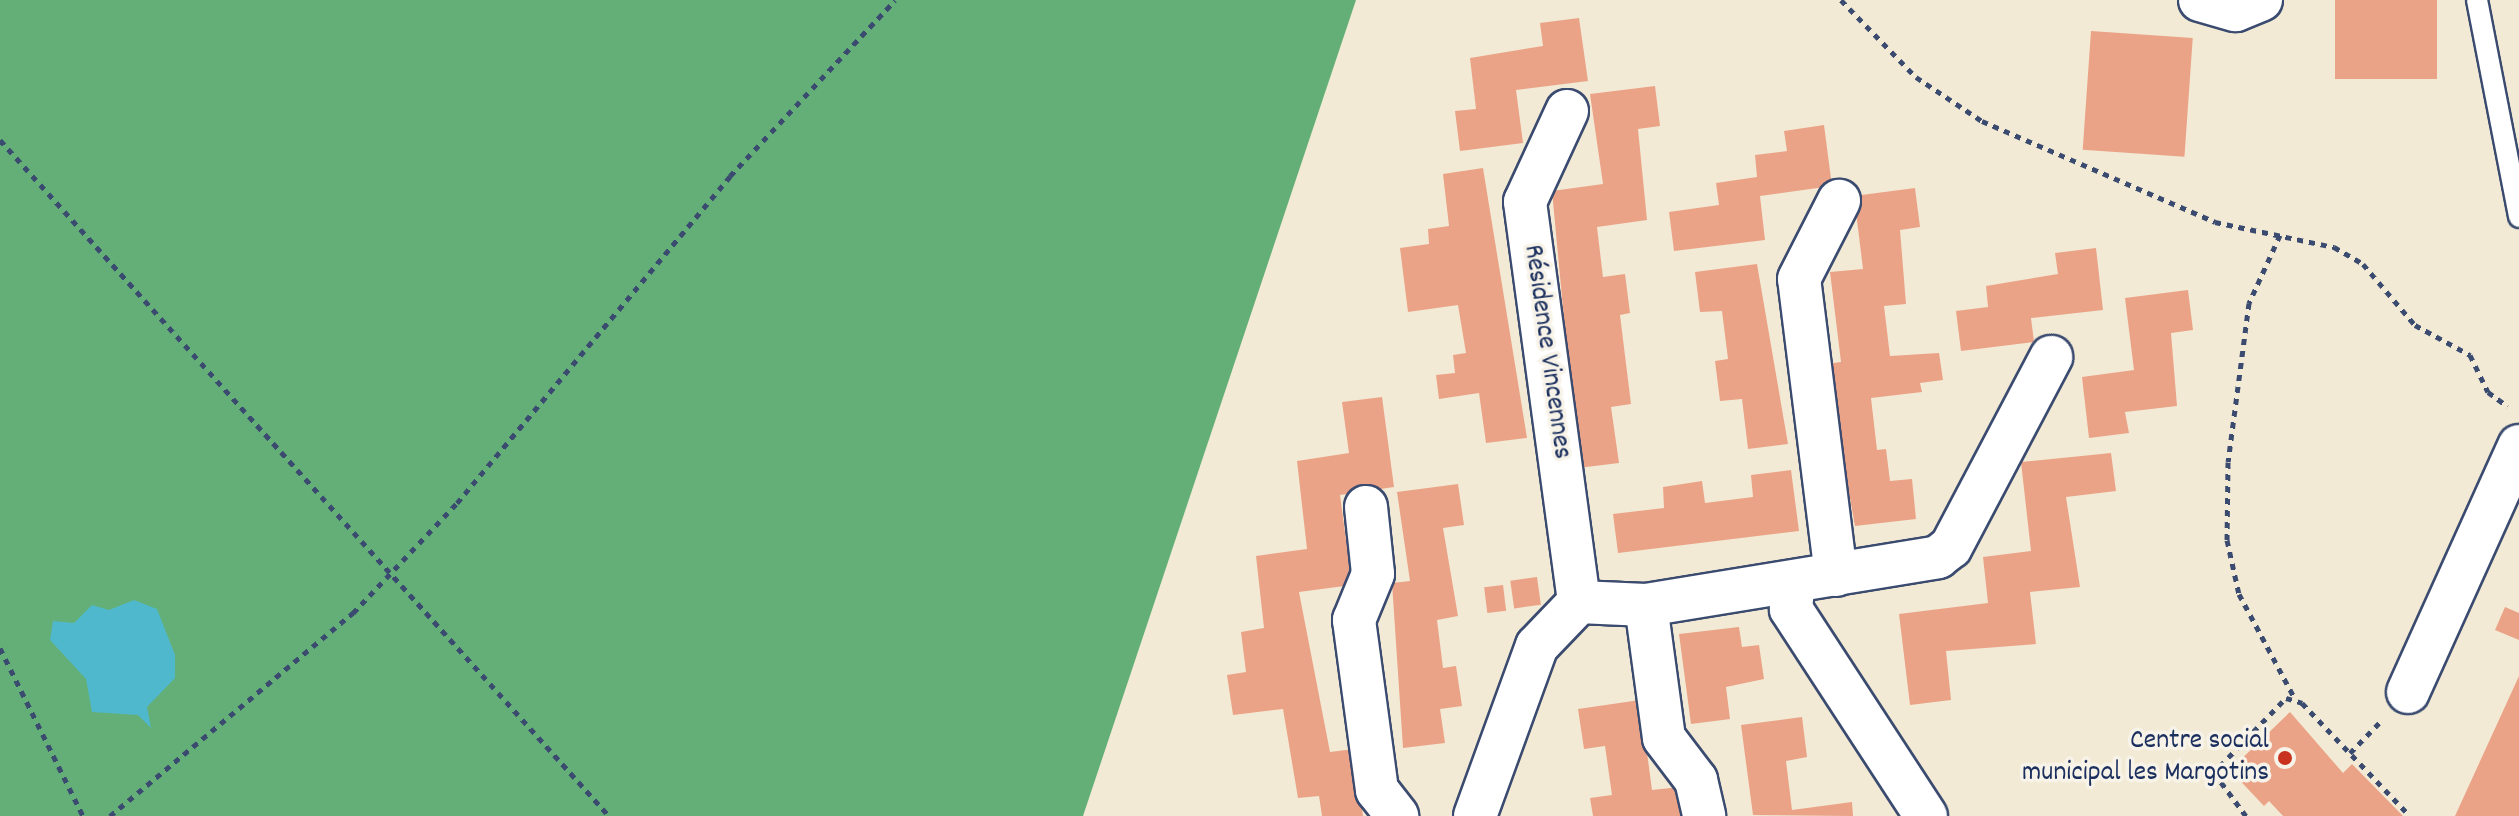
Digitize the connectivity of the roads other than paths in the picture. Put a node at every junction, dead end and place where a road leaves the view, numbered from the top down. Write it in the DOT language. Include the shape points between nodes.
graph roads {
  1 [pos="2200,0"];
  2 [pos="2261,0"];
  3 [pos="2477,0"];
  4 [pos="1567,111"];
  5 [pos="1839,201"];
  6 [pos="2519,217"];
  7 [pos="2051,357"];
  8 [pos="2518,427"];
  9 [pos="1366,507"];
  10 [pos="1836,575"];
  11 [pos="1794,583"];
  12 [pos="1579,602"];
  13 [pos="1646,605"];
  14 [pos="2408,692"];
  15 [pos="1397,816"];
  16 [pos="1475,816"];
  17 [pos="1704,816"];
  18 [pos="1926,816"];
  1 -- 2 [label="street" via="2236,10"];
  3 -- 6 [label="lane"];
  4 -- 12 [label="street, Résidence Vincennes" via="1525,202"];
  5 -- 10 [label="street" via="1799,279"];
  7 -- 10 [label="street" via="1951,547 1916,565"];
  8 -- 14 [label="street"];
  9 -- 15 [label="street" via="1373,574 1354,620 1377,790"];
  10 -- 11 [label="street"];
  11 -- 13 [label="street"];
  11 -- 18 [label="street" via="1791,609"];
  12 -- 13 [label="street"];
  12 -- 16 [label="street" via="1537,646"];
  13 -- 17 [label="street" via="1664,738 1696,780"];
}
